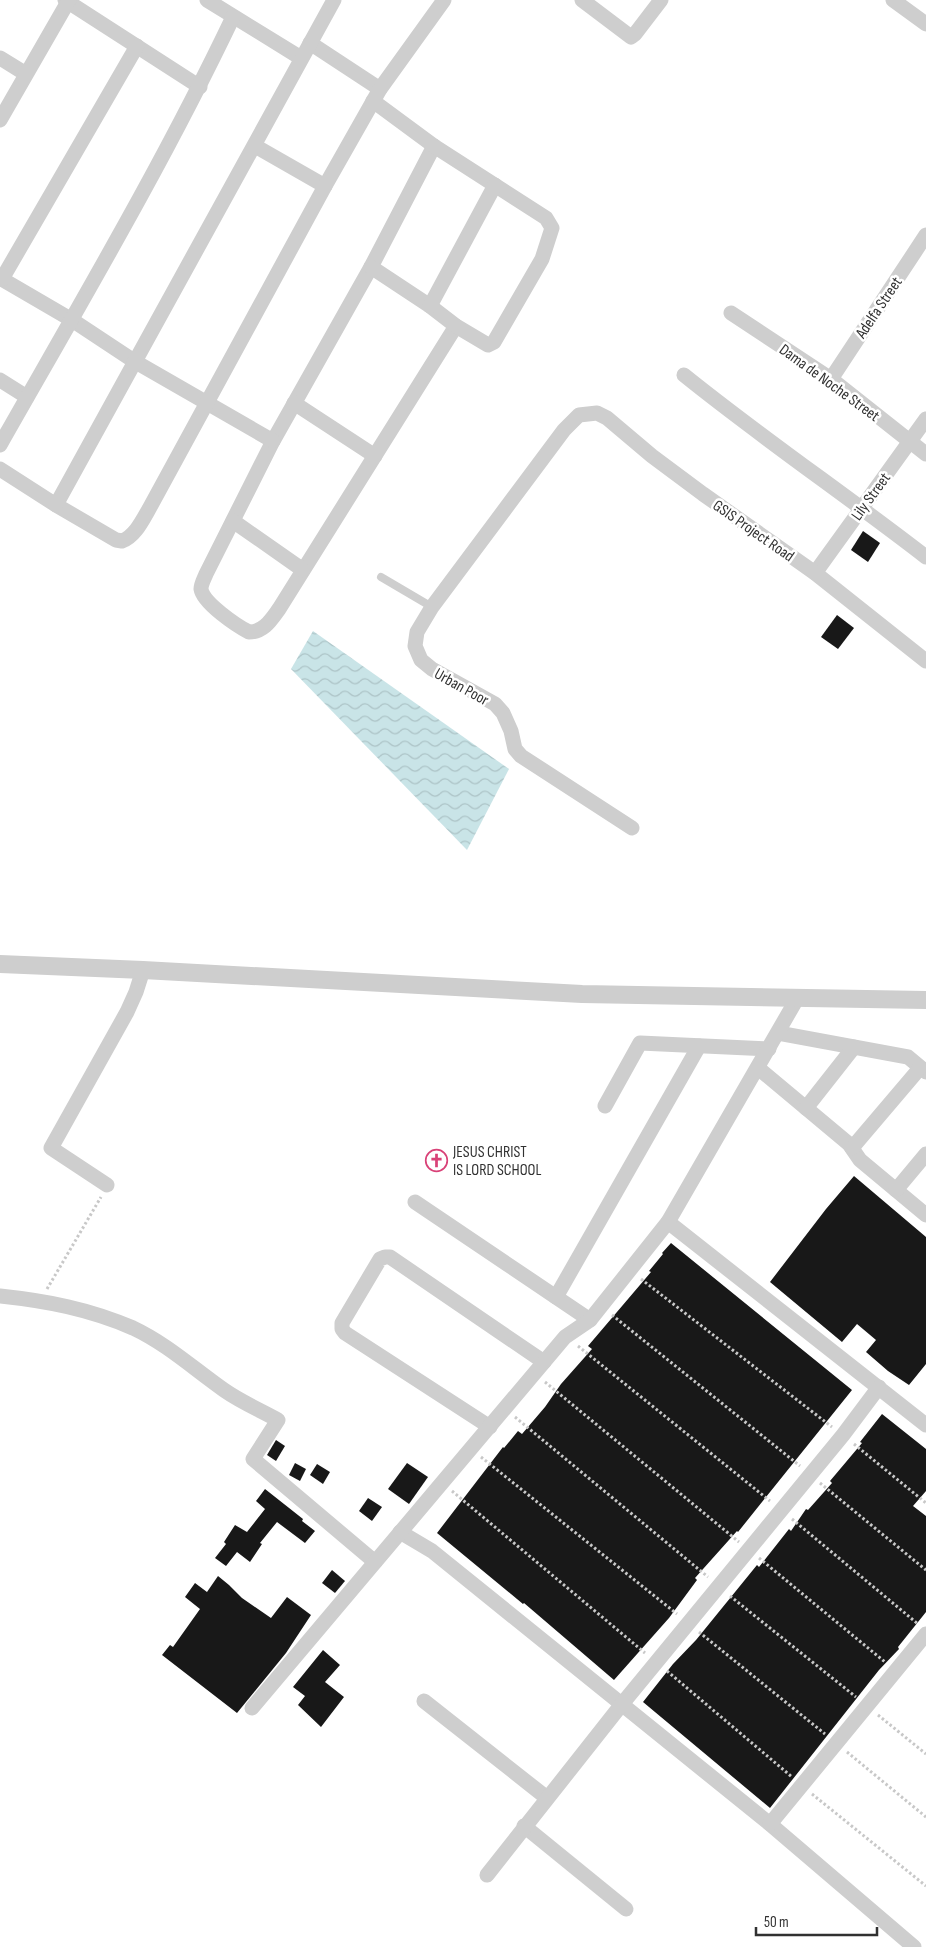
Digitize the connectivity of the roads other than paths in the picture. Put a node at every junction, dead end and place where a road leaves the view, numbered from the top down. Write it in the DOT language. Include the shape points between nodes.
graph roads {
  1 [pos="207,0"];
  2 [pos="334,0"];
  3 [pos="444,0"];
  4 [pos="582,0"];
  5 [pos="661,0"];
  6 [pos="894,0"];
  7 [pos="67,1"];
  8 [pos="233,17"];
  9 [pos="926,24"];
  10 [pos="310,43"];
  11 [pos="137,46"];
  12 [pos="0,58"];
  13 [pos="301,58"];
  14 [pos="26,74"];
  15 [pos="200,87"];
  16 [pos="377,95"];
  17 [pos="0,120"];
  18 [pos="255,146"];
  19 [pos="434,146"];
  20 [pos="494,185"];
  21 [pos="325,186"];
  22 [pos="926,235"];
  23 [pos="371,267"];
  24 [pos="1,279"];
  25 [pos="430,306"];
  26 [pos="731,313"];
  27 [pos="72,320"];
  28 [pos="456,326"];
  29 [pos="134,361"];
  30 [pos="684,375"];
  31 [pos="830,379"];
  32 [pos="0,380"];
  33 [pos="27,397"];
  34 [pos="206,402"];
  35 [pos="294,403"];
  36 [pos="579,415"];
  37 [pos="926,419"];
  38 [pos="273,441"];
  39 [pos="910,441"];
  40 [pos="0,446"];
  41 [pos="926,454"];
  42 [pos="375,456"];
  43 [pos="0,469"];
  44 [pos="56,505"];
  45 [pos="862,507"];
  46 [pos="233,521"];
  47 [pos="926,557"];
  48 [pos="303,570"];
  49 [pos="815,573"];
  50 [pos="380,577"];
  51 [pos="432,607"];
  52 [pos="926,661"];
  53 [pos="632,828"];
  54 [pos="0,964"];
  55 [pos="143,970"];
  56 [pos="798,997"];
  57 [pos="926,1000"];
  58 [pos="778,1033"];
  59 [pos="699,1046"];
  60 [pos="854,1047"];
  61 [pos="769,1049"];
  62 [pos="758,1068"];
  63 [pos="923,1070"];
  64 [pos="605,1106"];
  65 [pos="806,1108"];
  66 [pos="852,1148"];
  67 [pos="926,1154"];
  68 [pos="107,1185"];
  69 [pos="896,1190"];
  70 [pos="415,1202"];
  71 [pos="926,1215"];
  72 [pos="668,1222"];
  73 [pos="0,1296"];
  74 [pos="556,1297"];
  75 [pos="590,1320"];
  76 [pos="539,1368"];
  77 [pos="879,1387"];
  78 [pos="926,1425"];
  79 [pos="490,1427"];
  80 [pos="400,1532"];
  81 [pos="375,1562"];
  82 [pos="922,1629"];
  83 [pos="424,1702"];
  84 [pos="622,1704"];
  85 [pos="252,1708"];
  86 [pos="547,1798"];
  87 [pos="770,1824"];
  88 [pos="524,1826"];
  89 [pos="487,1875"];
  90 [pos="626,1909"];
  91 [pos="914,1947"];
  1 -- 8 [label="street"];
  2 -- 10 [label="street"];
  3 -- 16 [label="street"];
  4 -- 5 [label="street" via="631,36"];
  6 -- 9 [label="street"];
  7 -- 11 [label="street"];
  7 -- 14 [label="street"];
  8 -- 13 [label="street"];
  8 -- 15 [label="street"];
  10 -- 13 [label="street"];
  10 -- 16 [label="street"];
  11 -- 15 [label="street"];
  11 -- 24 [label="street"];
  12 -- 14 [label="street"];
  13 -- 18 [label="street"];
  14 -- 17 [label="street"];
  15 -- 27 [label="street"];
  16 -- 19 [label="street"];
  16 -- 21 [label="street"];
  18 -- 21 [label="street"];
  18 -- 29 [label="street"];
  19 -- 20 [label="street"];
  19 -- 23 [label="street"];
  20 -- 25 [label="street"];
  20 -- 28 [label="street" via="546,218 552,228 551,235 542,259 494,342 482,343"];
  21 -- 34 [label="street"];
  22 -- 31 [label="street, Adelfa Street"];
  23 -- 25 [label="street"];
  23 -- 35 [label="street"];
  24 -- 27 [label="street"];
  25 -- 28 [label="street"];
  26 -- 31 [label="street, Dama de Noche Street"];
  27 -- 29 [label="street"];
  27 -- 33 [label="street"];
  28 -- 42 [label="street"];
  29 -- 34 [label="street"];
  29 -- 44 [label="street"];
  30 -- 45 [label="street"];
  31 -- 39 [label="street, Dama de Noche Street"];
  32 -- 33 [label="street"];
  33 -- 40 [label="street"];
  34 -- 38 [label="street"];
  34 -- 44 [label="street" via="138,527 126,540 116,540"];
  35 -- 38 [label="street"];
  35 -- 42 [label="street"];
  36 -- 49 [label="street, GSIS Project Road" via="597,413 607,418 696,489"];
  36 -- 51 [label="street, Urban Poor" via="564,430"];
  37 -- 39 [label="street, Lily Street"];
  38 -- 46 [label="street"];
  39 -- 41 [label="street, Dama de Noche Street"];
  39 -- 45 [label="street, Lily Street"];
  42 -- 48 [label="street"];
  43 -- 44 [label="street"];
  45 -- 47 [label="street"];
  45 -- 49 [label="street, Lily Street"];
  46 -- 48 [label="street"];
  46 -- 48 [label="street" via="201,589 213,606 244,630 253,632 267,625"];
  49 -- 52 [label="street, GSIS Project Road"];
  50 -- 51 [label="lane"];
  51 -- 53 [label="street, Urban Poor" via="417,632 415,646 421,660 495,704 503,714 515,749 522,756"];
  54 -- 55 [label="street"];
  55 -- 56 [label="street" via="582,994"];
  55 -- 68 [label="street" via="127,1012 51,1148"];
  56 -- 57 [label="street"];
  56 -- 58 [label="street"];
  58 -- 60 [label="street"];
  58 -- 61 [label="street"];
  59 -- 61 [label="street"];
  59 -- 64 [label="street" via="640,1043"];
  59 -- 74 [label="street"];
  60 -- 63 [label="street" via="908,1057"];
  60 -- 65 [label="street"];
  61 -- 62 [label="street"];
  62 -- 65 [label="street"];
  62 -- 72 [label="street"];
  63 -- 66 [label="street"];
  65 -- 66 [label="street"];
  66 -- 69 [label="street" via="860,1160"];
  67 -- 69 [label="street"];
  69 -- 71 [label="street"];
  70 -- 74 [label="street"];
  72 -- 75 [label="street"];
  72 -- 77 [label="street"];
  73 -- 81 [label="street" via="86,1310 134,1329 172,1350 226,1391 278,1420 253,1459"];
  74 -- 75 [label="street"];
  75 -- 76 [label="street" via="566,1337"];
  76 -- 79 [label="street"];
  76 -- 79 [label="street" via="390,1257 380,1259 342,1323 342,1329"];
  77 -- 78 [label="street"];
  77 -- 84 [label="street"];
  79 -- 80 [label="street"];
  80 -- 81 [label="street"];
  80 -- 84 [label="street" via="432,1551"];
  81 -- 85 [label="street"];
  82 -- 87 [label="street" via="896,1671"];
  83 -- 86 [label="street"];
  84 -- 86 [label="street"];
  84 -- 87 [label="street"];
  86 -- 88 [label="street"];
  87 -- 91 [label="street"];
  88 -- 89 [label="street"];
  88 -- 90 [label="street"];
}
